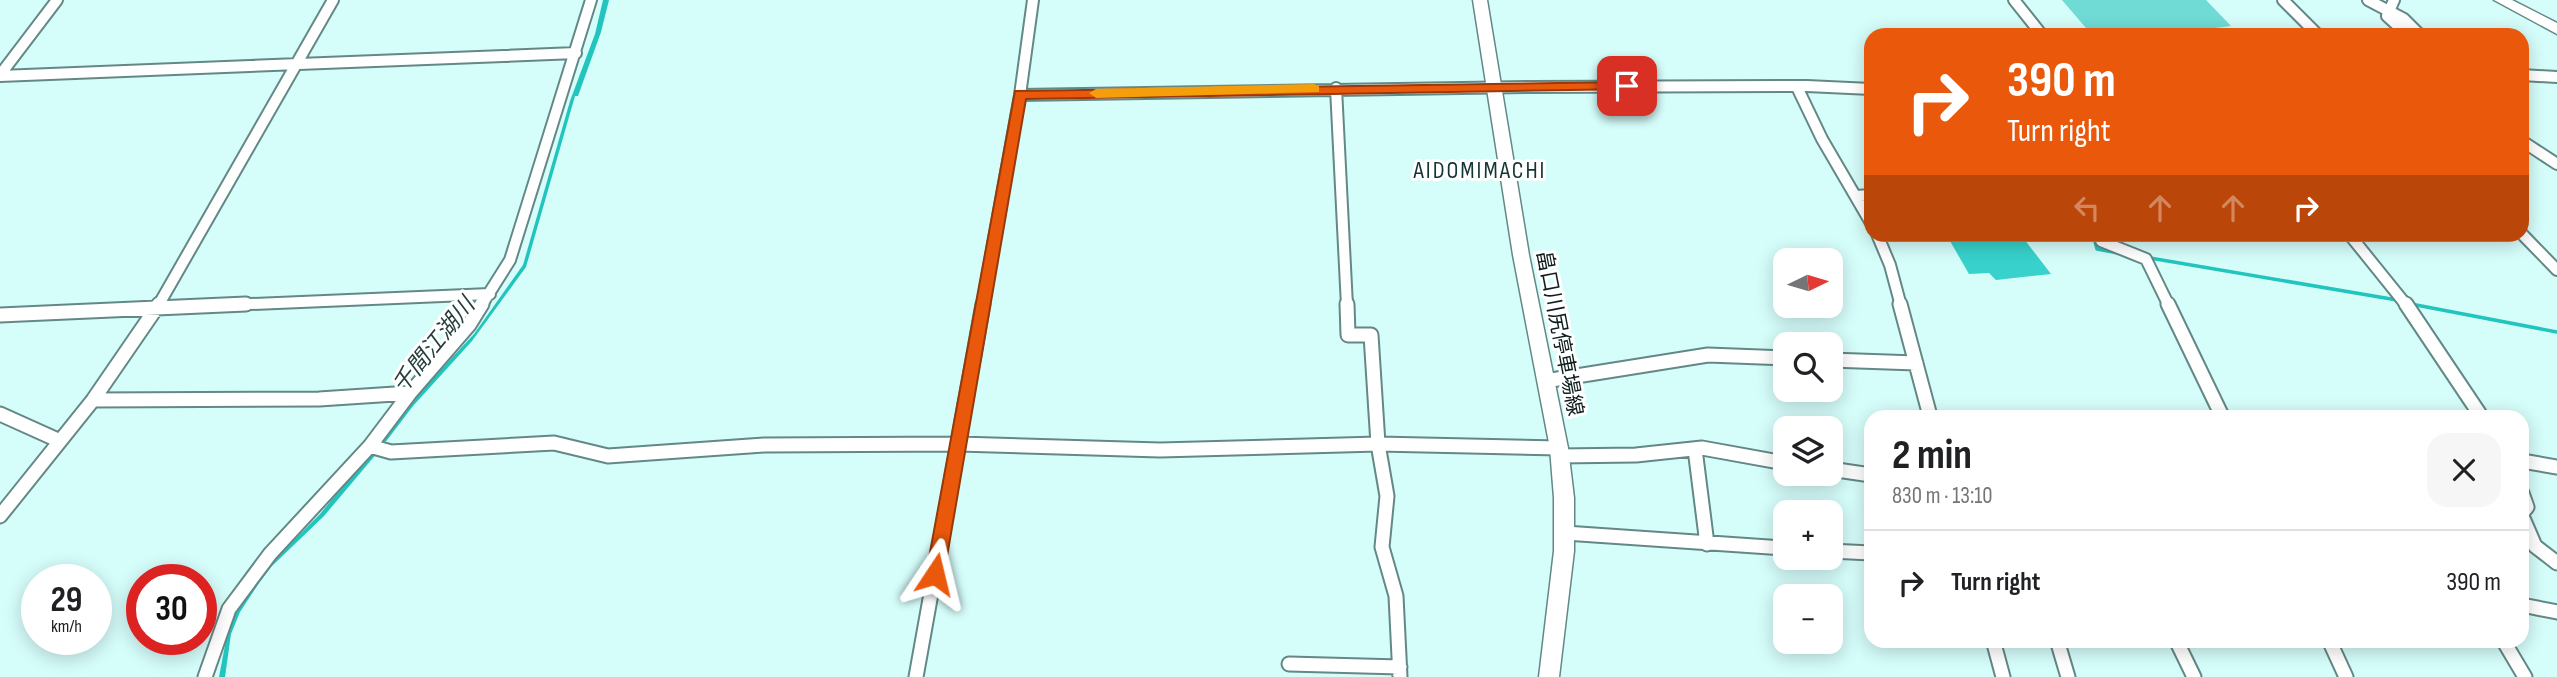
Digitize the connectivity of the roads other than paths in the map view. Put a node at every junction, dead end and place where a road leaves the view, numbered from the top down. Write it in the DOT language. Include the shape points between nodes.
graph roads {
  1 [pos="57,0"];
  2 [pos="333,0"];
  3 [pos="591,0"];
  4 [pos="1033,0"];
  5 [pos="1480,0"];
  6 [pos="2014,0"];
  7 [pos="2283,0"];
  8 [pos="2368,0"];
  9 [pos="2394,0"];
  10 [pos="2501,0"];
  11 [pos="2389,11"];
  12 [pos="2036,28"];
  13 [pos="2311,28"];
  14 [pos="2399,28"];
  15 [pos="2413,28"];
  16 [pos="2557,29"];
  17 [pos="576,53"];
  18 [pos="295,65"];
  19 [pos="0,75"];
  20 [pos="2529,76"];
  21 [pos="2557,78"];
  22 [pos="1797,87"];
  23 [pos="1494,88"];
  24 [pos="1336,89"];
  25 [pos="1864,89"];
  26 [pos="1020,95"];
  27 [pos="2529,146"];
  28 [pos="2557,164"];
  29 [pos="1864,195"];
  30 [pos="1856,196"];
  31 [pos="1864,210"];
  32 [pos="2529,241"];
  33 [pos="1880,242"];
  34 [pos="2103,242"];
  35 [pos="2355,242"];
  36 [pos="2557,270"];
  37 [pos="490,294"];
  38 [pos="156,309"];
  39 [pos="0,315"];
  40 [pos="1773,358"];
  41 [pos="1843,360"];
  42 [pos="1916,363"];
  43 [pos="1545,381"];
  44 [pos="410,393"];
  45 [pos="93,400"];
  46 [pos="1928,410"];
  47 [pos="2219,410"];
  48 [pos="2477,410"];
  49 [pos="0,414"];
  50 [pos="60,441"];
  51 [pos="959,444"];
  52 [pos="1378,444"];
  53 [pos="370,446"];
  54 [pos="1695,449"];
  55 [pos="1559,452"];
  56 [pos="1773,461"];
  57 [pos="2529,462"];
  58 [pos="2557,467"];
  59 [pos="1843,471"];
  60 [pos="1864,474"];
  61 [pos="0,516"];
  62 [pos="2529,531"];
  63 [pos="1565,533"];
  64 [pos="1707,544"];
  65 [pos="1773,547"];
  66 [pos="1843,552"];
  67 [pos="1864,553"];
  68 [pos="2557,563"];
  69 [pos="2529,606"];
  70 [pos="2557,612"];
  71 [pos="1995,648"];
  72 [pos="2059,648"];
  73 [pos="2180,648"];
  74 [pos="2333,648"];
  75 [pos="2508,648"];
  76 [pos="1289,664"];
  77 [pos="1400,672"];
  78 [pos="205,677"];
  79 [pos="916,677"];
  80 [pos="1549,677"];
  81 [pos="2003,677"];
  82 [pos="2068,677"];
  83 [pos="2194,677"];
  84 [pos="2346,677"];
  85 [pos="2525,677"];
  1 -- 19 [label="street"];
  2 -- 18 [label="street"];
  3 -- 17 [label="street"];
  4 -- 26 [label="street"];
  5 -- 23 [label="main road, 畠口川尻停車場線"];
  6 -- 12 [label="street"];
  7 -- 13 [label="street"];
  8 -- 11 [label="street"];
  9 -- 11 [label="street"];
  10 -- 16 [label="main road"];
  11 -- 14 [label="street" via="2387,16"];
  11 -- 15 [label="street"];
  17 -- 18 [label="street"];
  17 -- 37 [label="street" via="510,260"];
  18 -- 19 [label="street"];
  18 -- 38 [label="street"];
  20 -- 21 [label="street"];
  22 -- 23 [label="street"];
  22 -- 25 [label="street"];
  22 -- 30 [label="street"];
  23 -- 24 [label="street"];
  23 -- 43 [label="main road, 畠口川尻停車場線"];
  24 -- 26 [label="street"];
  24 -- 52 [label="street" via="1348,335 1371,335"];
  26 -- 51 [label="street"];
  27 -- 28 [label="street"];
  29 -- 30 [label="street"];
  30 -- 31 [label="street"];
  32 -- 36 [label="street"];
  33 -- 42 [label="street"];
  34 -- 47 [label="street" via="2146,259"];
  35 -- 48 [label="street" via="2419,321"];
  37 -- 38 [label="street"];
  37 -- 44 [label="street" via="469,326"];
  38 -- 39 [label="street"];
  38 -- 45 [label="street"];
  40 -- 43 [label="street" via="1708,355"];
  41 -- 42 [label="street"];
  42 -- 46 [label="street"];
  43 -- 55 [label="main road, 畠口川尻停車場線"];
  44 -- 45 [label="street"];
  44 -- 53 [label="street"];
  45 -- 50 [label="street"];
  49 -- 50 [label="street"];
  50 -- 61 [label="street"];
  51 -- 52 [label="street" via="1227,450"];
  51 -- 53 [label="street" via="764,445 608,456 554,443 391,452"];
  51 -- 79 [label="street"];
  52 -- 55 [label="street"];
  52 -- 77 [label="street" via="1387,496 1382,548 1396,596"];
  53 -- 78 [label="street" via="270,554 229,609"];
  54 -- 55 [label="street" via="1636,455"];
  54 -- 56 [label="street"];
  54 -- 64 [label="street"];
  55 -- 63 [label="main road, 畠口川尻停車場線"];
  57 -- 58 [label="street"];
  59 -- 60 [label="street"];
  62 -- 68 [label="street" via="2535,546"];
  63 -- 64 [label="street"];
  63 -- 80 [label="main road, 畠口川尻停車場線"];
  64 -- 65 [label="street"];
  66 -- 67 [label="street"];
  69 -- 70 [label="street"];
  71 -- 81 [label="street"];
  72 -- 82 [label="street"];
  73 -- 83 [label="street"];
  74 -- 84 [label="street"];
  75 -- 85 [label="street"];
  76 -- 77 [label="street"];
}
